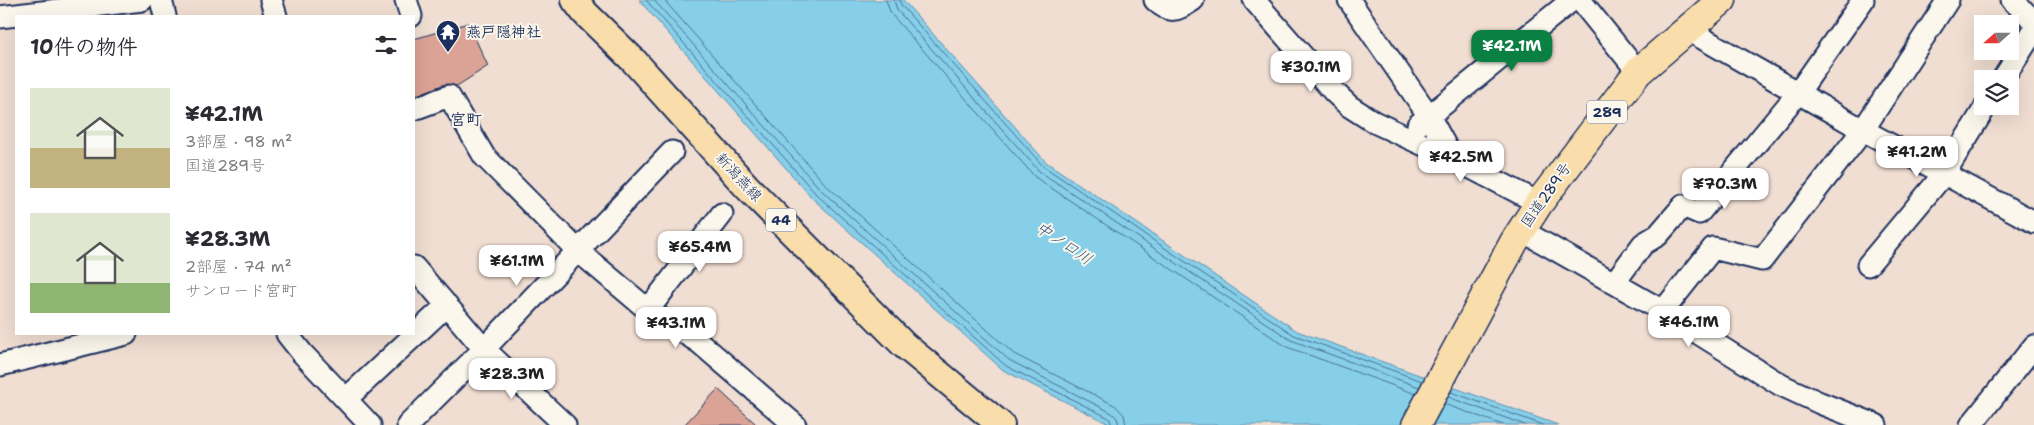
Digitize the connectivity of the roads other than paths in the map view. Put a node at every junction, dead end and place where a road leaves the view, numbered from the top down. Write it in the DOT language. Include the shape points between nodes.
graph roads {
  1 [pos="142,0"];
  2 [pos="161,0"];
  3 [pos="271,0"];
  4 [pos="406,0"];
  5 [pos="575,0"];
  6 [pos="1154,0"];
  7 [pos="1193,0"];
  8 [pos="1254,0"];
  9 [pos="1349,0"];
  10 [pos="1572,0"];
  11 [pos="1580,0"];
  12 [pos="1722,0"];
  13 [pos="1863,0"];
  14 [pos="1948,0"];
  15 [pos="2012,0"];
  16 [pos="15,15"];
  17 [pos="17,15"];
  18 [pos="165,15"];
  19 [pos="276,15"];
  20 [pos="411,15"];
  21 [pos="0,17"];
  22 [pos="2034,21"];
  23 [pos="1688,30"];
  24 [pos="2034,30"];
  25 [pos="2009,70"];
  26 [pos="1638,72"];
  27 [pos="1798,93"];
  28 [pos="415,109"];
  29 [pos="1980,115"];
  30 [pos="1429,116"];
  31 [pos="1862,130"];
  32 [pos="1407,136"];
  33 [pos="672,152"];
  34 [pos="1452,158"];
  35 [pos="1944,174"];
  36 [pos="1538,203"];
  37 [pos="722,214"];
  38 [pos="2034,222"];
  39 [pos="1517,236"];
  40 [pos="577,250"];
  41 [pos="1868,265"];
  42 [pos="415,268"];
  43 [pos="1614,283"];
  44 [pos="447,305"];
  45 [pos="648,310"];
  46 [pos="1663,311"];
  47 [pos="122,335"];
  48 [pos="288,335"];
  49 [pos="415,335"];
  50 [pos="415,335"];
  51 [pos="2034,346"];
  52 [pos="484,349"];
  53 [pos="0,365"];
  54 [pos="346,399"];
  55 [pos="996,423"];
  56 [pos="370,425"];
  57 [pos="408,425"];
  58 [pos="565,425"];
  59 [pos="795,425"];
  60 [pos="1416,425"];
  61 [pos="1876,425"];
  62 [pos="1971,425"];
  1 -- 17 [label="street"];
  2 -- 18 [label="street"];
  3 -- 19 [label="street"];
  4 -- 20 [label="street"];
  5 -- 55 [label="main road, 新潟燕線 / 44" via="747,187 904,345"];
  6 -- 7 [label="street" via="1165,9 1172,10"];
  8 -- 32 [label="street" via="1349,106 1374,122"];
  9 -- 30 [label="street"];
  10 -- 30 [label="street"];
  11 -- 26 [label="street"];
  12 -- 23 [label="highway, 国道289号 / 289"];
  13 -- 27 [label="street"];
  14 -- 31 [label="street"];
  15 -- 22 [label="street"];
  16 -- 21 [label="street"];
  23 -- 26 [label="highway, 国道289号 / 289"];
  23 -- 27 [label="street"];
  24 -- 25 [label="street"];
  26 -- 36 [label="highway, 国道289号 / 289"];
  27 -- 31 [label="street"];
  27 -- 43 [label="street" via="1699,213 1683,206 1658,235 1643,244"];
  28 -- 40 [label="street" via="449,96 484,156"];
  29 -- 35 [label="street"];
  30 -- 32 [label="street"];
  30 -- 34 [label="street"];
  31 -- 35 [label="street"];
  31 -- 46 [label="street" via="1762,260 1713,248"];
  32 -- 34 [label="street"];
  33 -- 40 [label="street"];
  34 -- 36 [label="street"];
  35 -- 38 [label="street"];
  35 -- 41 [label="street"];
  36 -- 39 [label="highway, 国道289号 / 289"];
  37 -- 45 [label="street"];
  39 -- 43 [label="street"];
  39 -- 60 [label="highway, 国道289号 / 289"];
  40 -- 45 [label="street"];
  40 -- 52 [label="street"];
  42 -- 44 [label="street"];
  43 -- 46 [label="street"];
  44 -- 49 [label="street"];
  44 -- 52 [label="street"];
  45 -- 59 [label="street" via="700,343"];
  46 -- 61 [label="street" via="1782,385"];
  47 -- 53 [label="street"];
  48 -- 54 [label="street"];
  50 -- 54 [label="street"];
  51 -- 62 [label="street"];
  52 -- 57 [label="street"];
  52 -- 58 [label="street"];
  54 -- 56 [label="street"];
}
